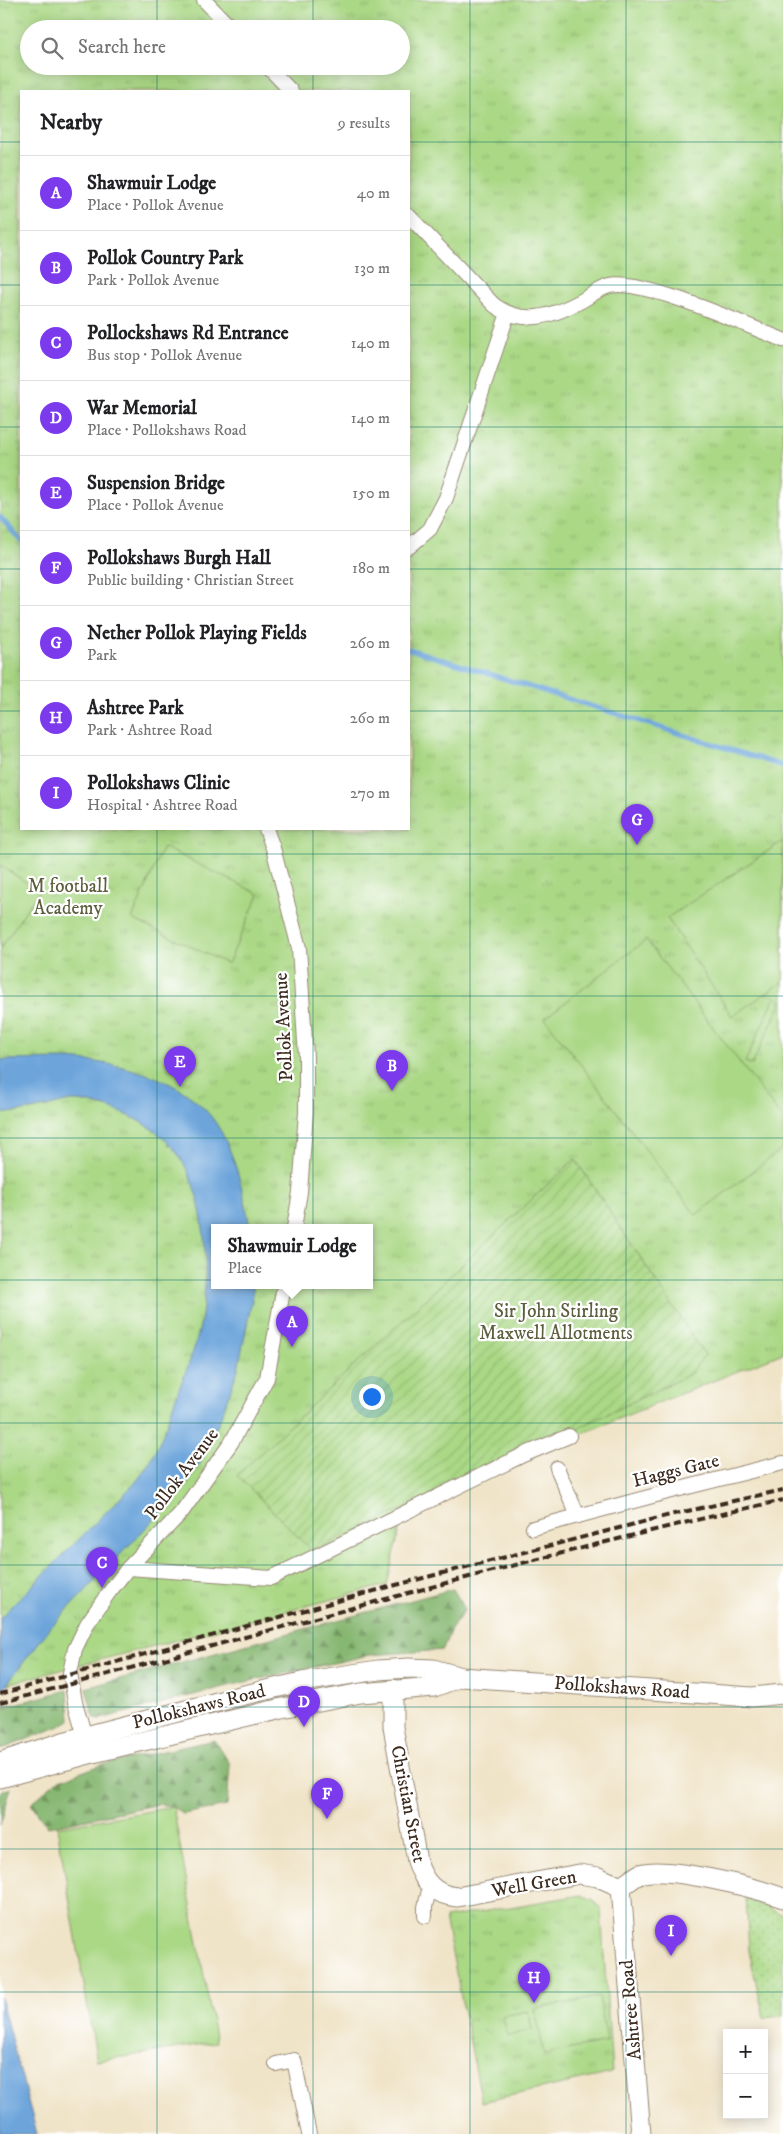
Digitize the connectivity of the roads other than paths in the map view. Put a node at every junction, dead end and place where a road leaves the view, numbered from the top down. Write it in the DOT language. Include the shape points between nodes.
graph roads {
  1 [pos="204,0"];
  2 [pos="223,20"];
  3 [pos="276,75"];
  4 [pos="290,90"];
  5 [pos="410,217"];
  6 [pos="508,313"];
  7 [pos="783,340"];
  8 [pos="410,545"];
  9 [pos="266,830"];
  10 [pos="295,1224"];
  11 [pos="283,1289"];
  12 [pos="569,1436"];
  13 [pos="783,1464"];
  14 [pos="557,1468"];
  15 [pos="578,1516"];
  16 [pos="533,1528"];
  17 [pos="128,1568"];
  18 [pos="462,1677"];
  19 [pos="393,1689"];
  20 [pos="783,1694"];
  21 [pos="752,1697"];
  22 [pos="783,1702"];
  23 [pos="87,1745"];
  24 [pos="0,1762"];
  25 [pos="0,1778"];
  26 [pos="430,1886"];
  27 [pos="621,1887"];
  28 [pos="783,1898"];
  29 [pos="425,1916"];
  30 [pos="276,2064"];
  31 [pos="309,2134"];
  32 [pos="641,2134"];
  1 -- 2 [label="street"];
  3 -- 4 [label="street"];
  5 -- 6 [label="street" via="494,305"];
  6 -- 7 [label="street" via="531,319 545,316 609,286 623,285 665,294"];
  6 -- 8 [label="street" via="446,498 430,529"];
  9 -- 10 [label="street, Pollok Avenue" via="297,938 303,1007 306,1112"];
  11 -- 17 [label="street, Pollok Avenue" via="267,1378 236,1435 181,1513"];
  12 -- 17 [label="street" via="523,1455 271,1578"];
  13 -- 15 [label="street, Haggs Gate"];
  14 -- 15 [label="street"];
  15 -- 16 [label="street, Haggs Gate"];
  17 -- 23 [label="street, Pollok Avenue" via="87,1624 71,1662 71,1683"];
  18 -- 19 [label="main road, Pollokshaws Road" via="434,1687"];
  18 -- 21 [label="main road, Pollokshaws Road"];
  18 -- 23 [label="main road, Pollokshaws Road" via="433,1669 408,1668 330,1677 244,1695"];
  19 -- 23 [label="main road, Pollokshaws Road"];
  19 -- 26 [label="main road, Christian Street" via="393,1727 417,1861"];
  20 -- 21 [label="main road, Pollokshaws Road"];
  21 -- 22 [label="main road"];
  23 -- 24 [label="main road, Pollokshaws Road"];
  23 -- 25 [label="main road, Pollokshaws Road"];
  26 -- 27 [label="main road, Well Green" via="457,1897 579,1874 598,1877"];
  26 -- 29 [label="street, Christian Street"];
  27 -- 28 [label="main road" via="641,1874 670,1873 718,1880"];
  27 -- 32 [label="main road, Ashtree Road"];
  30 -- 31 [label="street" via="294,2060"];
}
